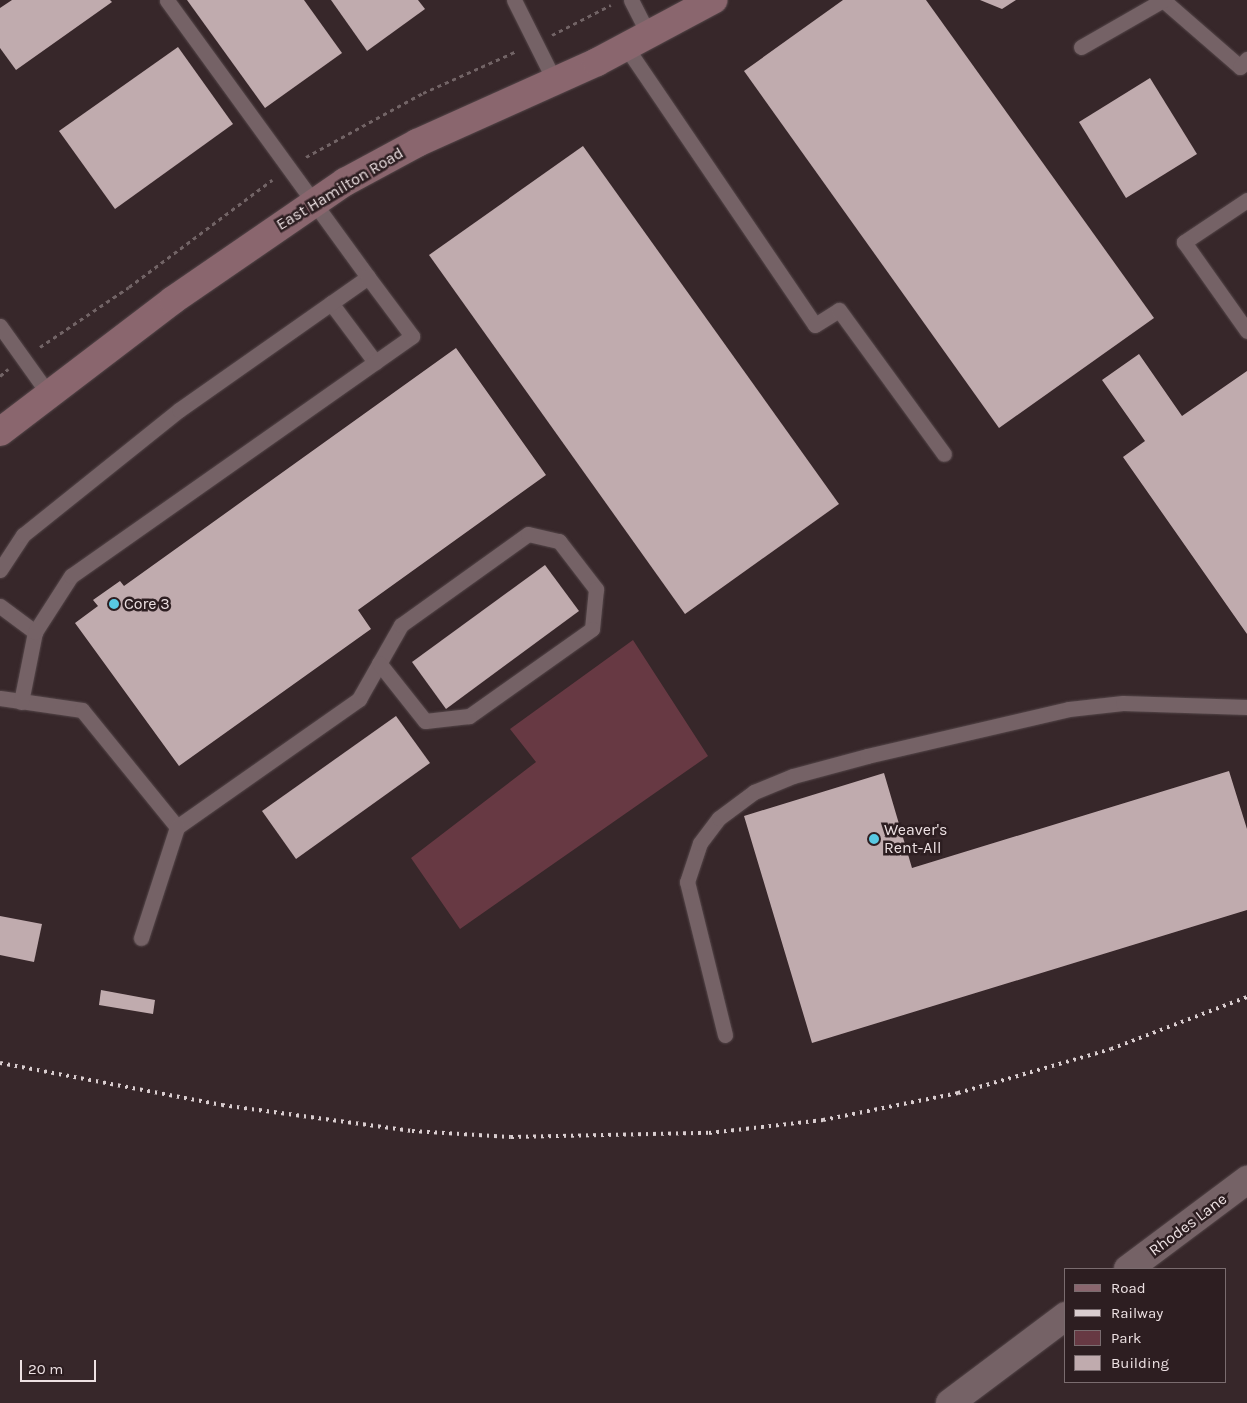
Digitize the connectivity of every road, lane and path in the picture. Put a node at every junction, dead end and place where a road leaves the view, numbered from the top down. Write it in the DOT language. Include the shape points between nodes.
graph roads {
  1 [pos="167,0"];
  2 [pos="514,0"];
  3 [pos="632,0"];
  4 [pos="713,0"];
  5 [pos="1163,0"];
  6 [pos="680,8"];
  7 [pos="638,41"];
  8 [pos="1081,47"];
  9 [pos="1247,59"];
  10 [pos="554,80"];
  11 [pos="1247,200"];
  12 [pos="314,202"];
  13 [pos="368,277"];
  14 [pos="331,303"];
  15 [pos="0,326"];
  16 [pos="1247,330"];
  17 [pos="375,362"];
  18 [pos="47,392"];
  19 [pos="0,432"];
  20 [pos="944,454"];
  21 [pos="0,570"];
  22 [pos="0,606"];
  23 [pos="35,632"];
  24 [pos="379,663"];
  25 [pos="0,698"];
  26 [pos="21,702"];
  27 [pos="1247,707"];
  28 [pos="177,828"];
  29 [pos="141,938"];
  30 [pos="725,1035"];
  31 [pos="1247,1180"];
  32 [pos="1129,1268"];
  33 [pos="1064,1318"];
  34 [pos="950,1403"];
  1 -- 12 [label="lane"];
  2 -- 10 [label="lane"];
  3 -- 7 [label="lane"];
  4 -- 6 [label="main road, East Hamilton Road"];
  5 -- 8 [label="lane"];
  5 -- 9 [label="lane" via="1240,67"];
  6 -- 7 [label="main road, East Hamilton Road"];
  7 -- 10 [label="main road, East Hamilton Road"];
  7 -- 20 [label="lane" via="816,325 839,310"];
  10 -- 12 [label="main road, East Hamilton Road" via="417,143"];
  11 -- 16 [label="lane" via="1184,242"];
  12 -- 13 [label="lane"];
  12 -- 18 [label="main road, East Hamilton Road"];
  13 -- 14 [label="lane"];
  13 -- 17 [label="lane" via="412,336"];
  14 -- 17 [label="lane"];
  14 -- 21 [label="lane" via="179,410 31,528"];
  15 -- 18 [label="lane"];
  17 -- 23 [label="lane" via="72,576"];
  18 -- 19 [label="main road, East Hamilton Road"];
  22 -- 23 [label="lane"];
  23 -- 26 [label="lane"];
  24 -- 24 [label="lane" via="401,625 528,534 559,541 596,589 592,629 469,716 426,721"];
  24 -- 28 [label="lane" via="359,699"];
  25 -- 26 [label="lane"];
  26 -- 28 [label="lane" via="82,710"];
  27 -- 30 [label="lane" via="1123,703 1069,709 867,756 793,776 754,792 714,824 700,844 687,882"];
  28 -- 29 [label="lane"];
  31 -- 32 [label="street, Rhodes Lane"];
  33 -- 34 [label="street"];
}
